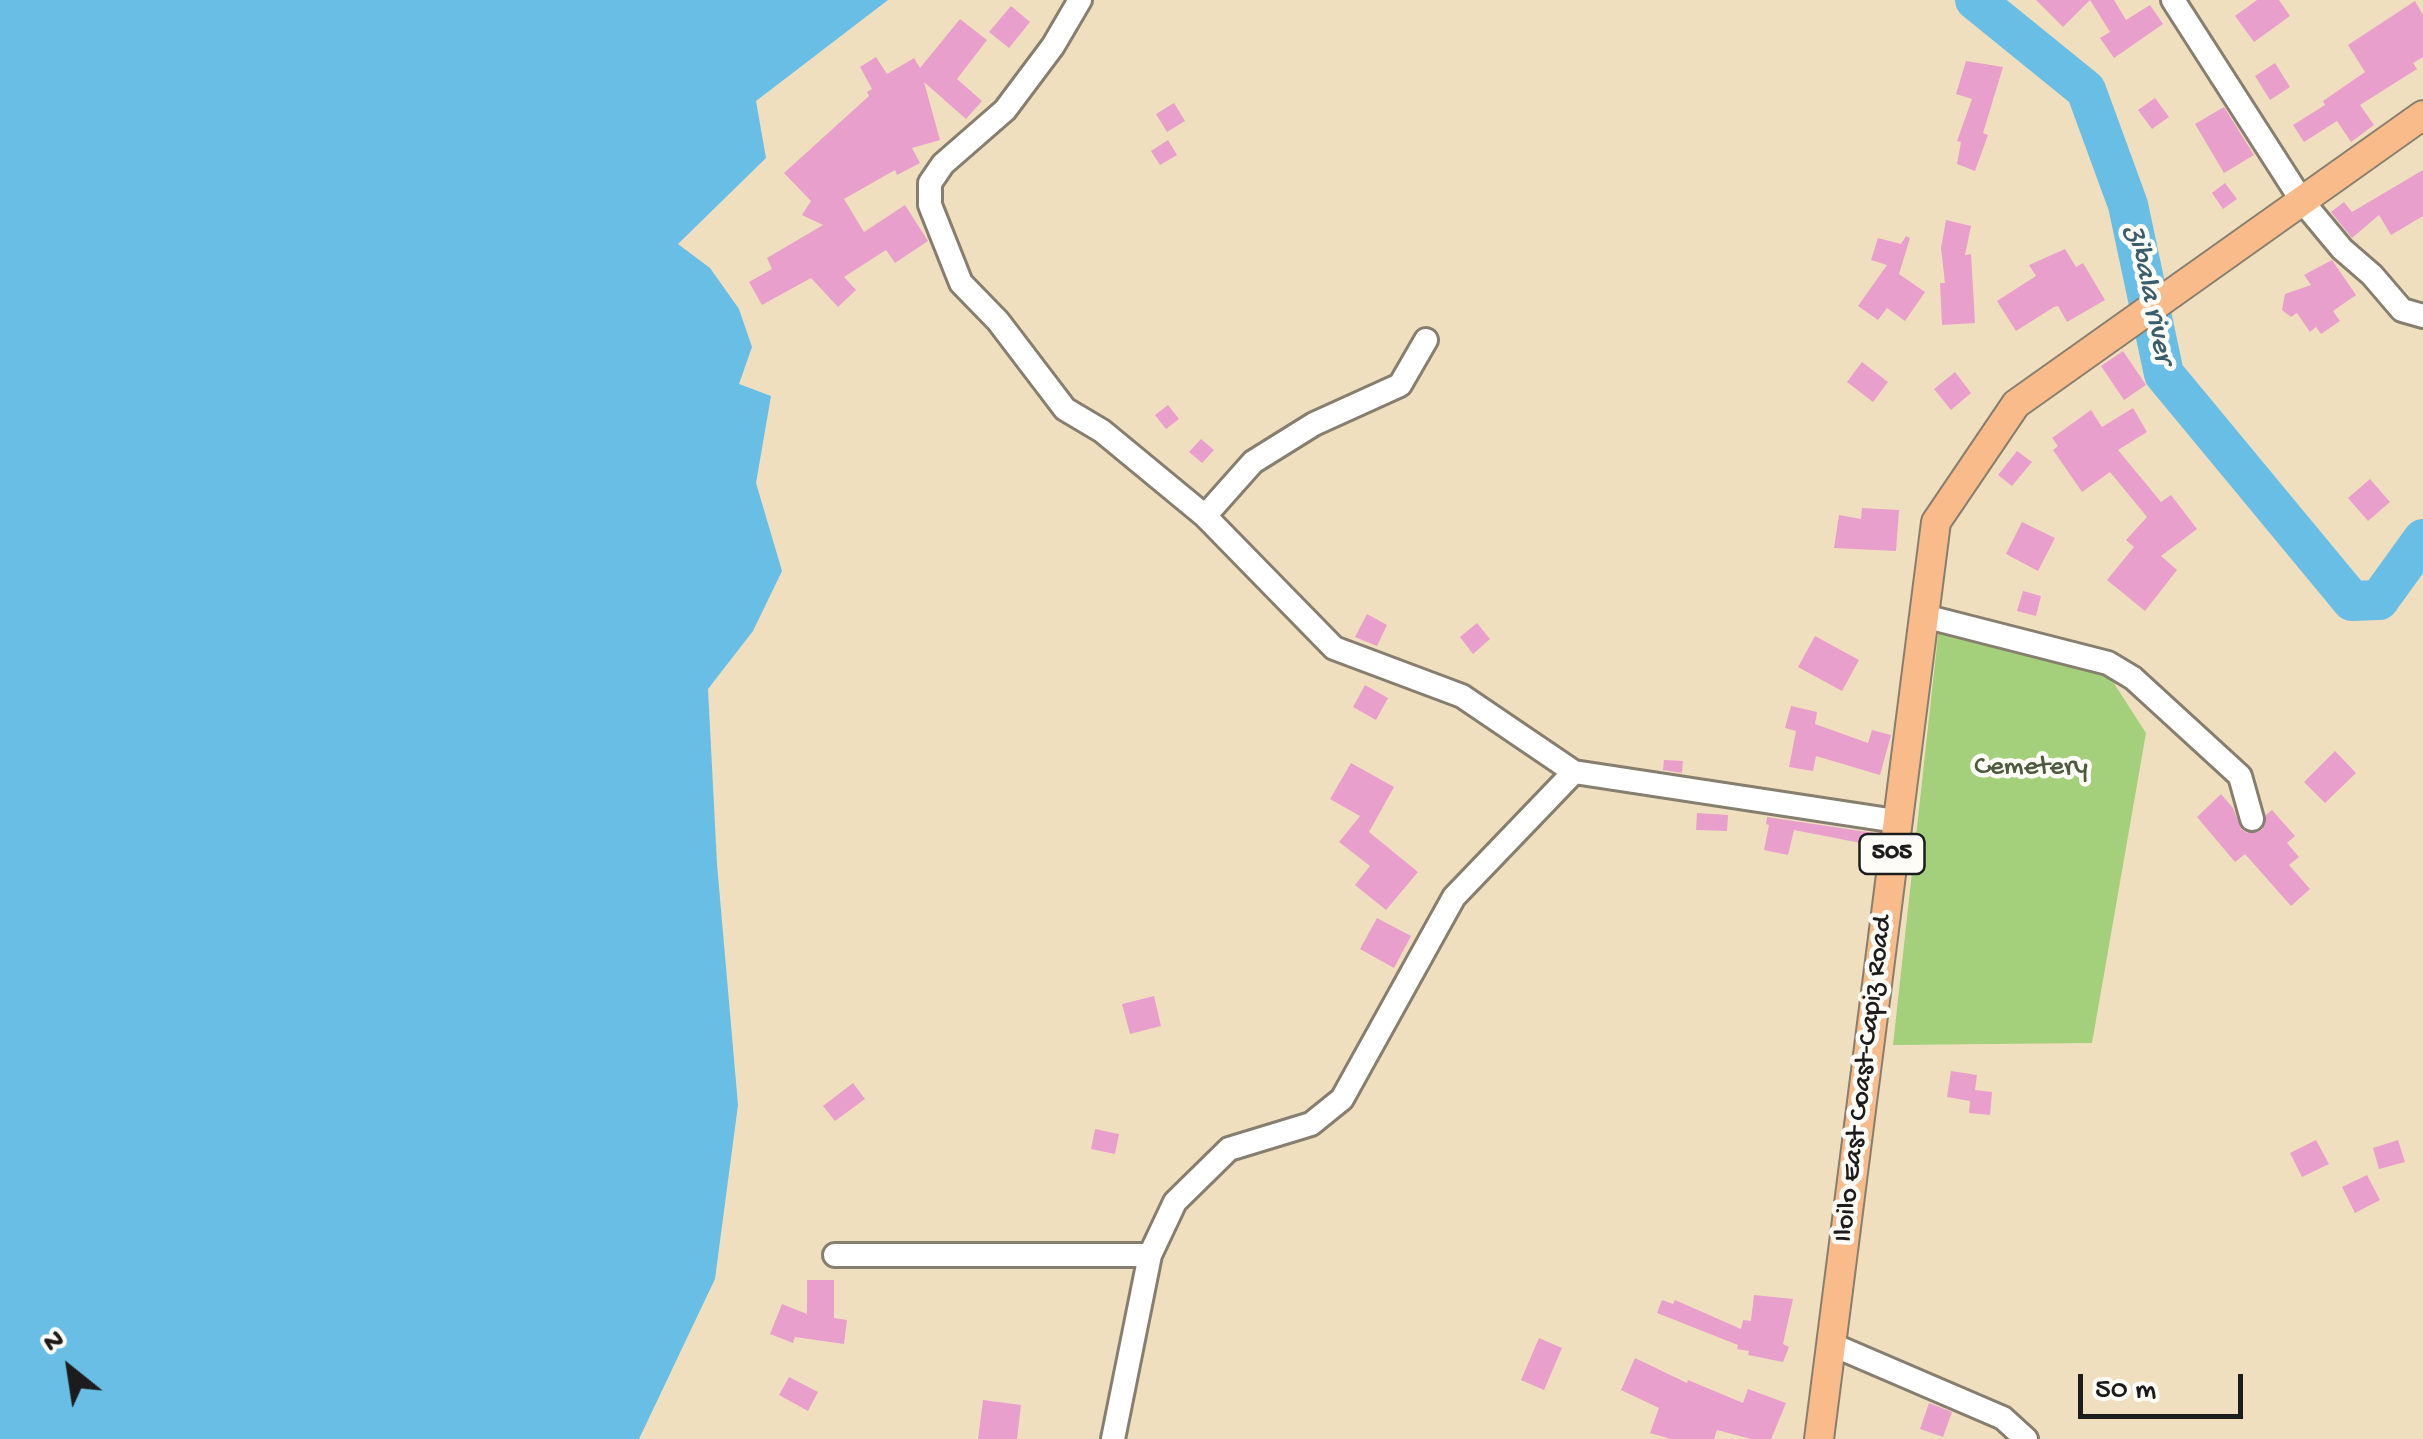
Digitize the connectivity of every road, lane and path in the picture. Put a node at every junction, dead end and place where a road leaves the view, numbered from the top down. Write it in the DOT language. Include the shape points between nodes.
graph roads {
  1 [pos="1080,0"];
  2 [pos="2173,0"];
  3 [pos="2423,115"];
  4 [pos="2302,201"];
  5 [pos="2423,316"];
  6 [pos="1426,340"];
  7 [pos="1205,516"];
  8 [pos="1924,616"];
  9 [pos="1574,772"];
  10 [pos="2252,819"];
  11 [pos="1896,821"];
  12 [pos="835,1255"];
  13 [pos="1150,1255"];
  14 [pos="1833,1344"];
  15 [pos="1113,1439"];
  16 [pos="1819,1439"];
  17 [pos="2026,1439"];
  1 -- 7 [label="street" via="1005,110 942,164 930,183 930,205 961,284 998,321 1064,409 1102,431"];
  2 -- 4 [label="street"];
  3 -- 4 [label="main road, Iloilo East Coast-Capiz Road / 505"];
  4 -- 5 [label="street" via="2402,310"];
  4 -- 8 [label="main road, Iloilo East Coast-Capiz Road / 505" via="2016,404 1936,522"];
  6 -- 7 [label="street" via="1400,385 1314,424 1253,462"];
  7 -- 9 [label="street" via="1334,648 1462,696"];
  8 -- 10 [label="street" via="2108,663 2133,678 2240,776"];
  8 -- 11 [label="main road, Iloilo East Coast-Capiz Road / 505"];
  9 -- 11 [label="street"];
  9 -- 13 [label="street" via="1454,898 1342,1098 1311,1124 1229,1149 1175,1202"];
  11 -- 14 [label="main road, Iloilo East Coast-Capiz Road / 505"];
  12 -- 13 [label="street"];
  13 -- 15 [label="street"];
  14 -- 16 [label="main road, Iloilo East Coast-Capiz Road / 505"];
  14 -- 17 [label="street" via="2004,1418"];
}
